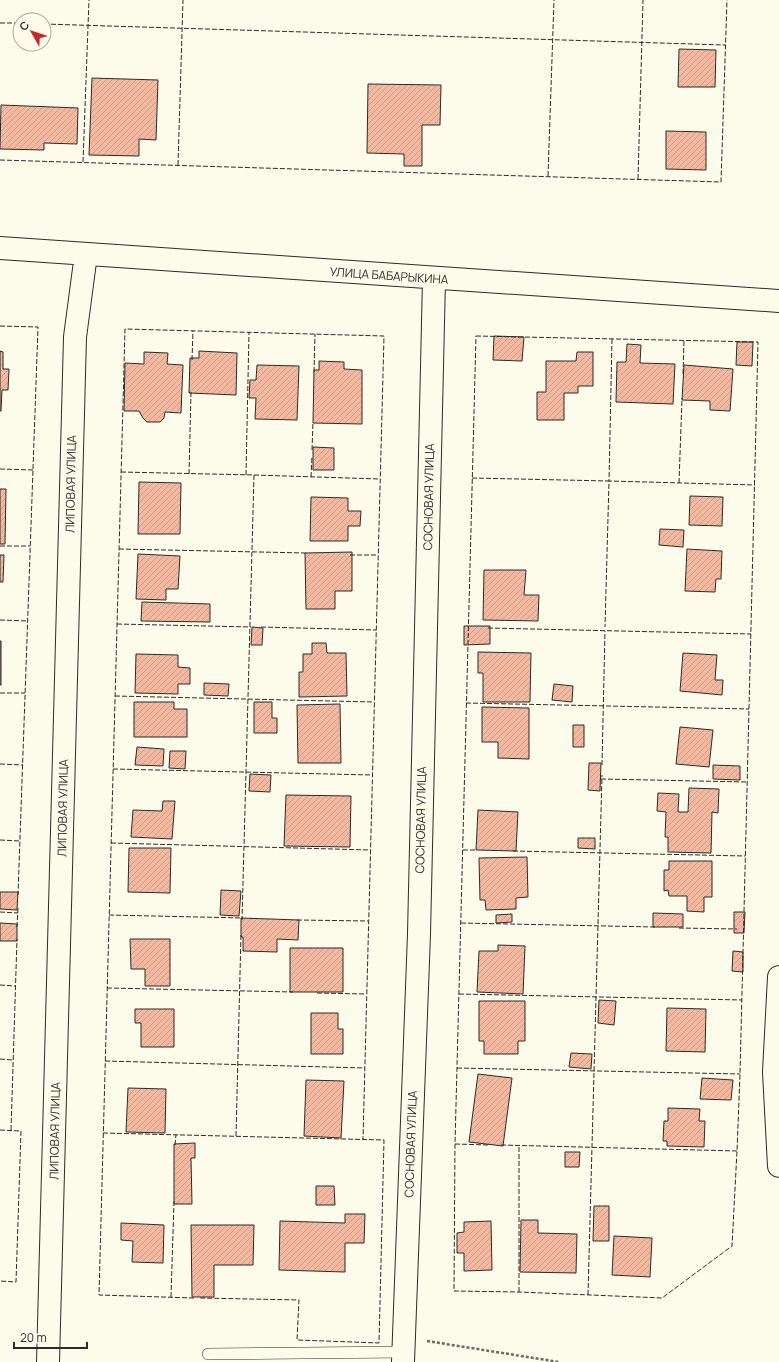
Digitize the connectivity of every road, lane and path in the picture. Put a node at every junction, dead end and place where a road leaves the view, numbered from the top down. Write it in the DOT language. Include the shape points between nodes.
graph roads {
  1 [pos="0,248"];
  2 [pos="86,254"];
  3 [pos="434,279"];
  4 [pos="779,302"];
  5 [pos="779,977"];
  6 [pos="779,1166"];
  7 [pos="403,1350"];
  8 [pos="208,1354"];
  9 [pos="48,1362"];
  10 [pos="559,1362"];
  1 -- 2 [label="street, УЛИЦА БАБАРЫКИНА"];
  2 -- 3 [label="street, УЛИЦА БАБАРЫКИНА"];
  2 -- 9 [label="street, ЛИПОВАЯ УЛИЦА" via="75,337"];
  3 -- 4 [label="street, УЛИЦА БАБАРЫКИНА"];
  3 -- 7 [label="street, СОСНОВАЯ УЛИЦА" via="418,942"];
  5 -- 6 [label="street" via="774,1072"];
  7 -- 8 [label="lane"];
  7 -- 10 [label="path"];
}
